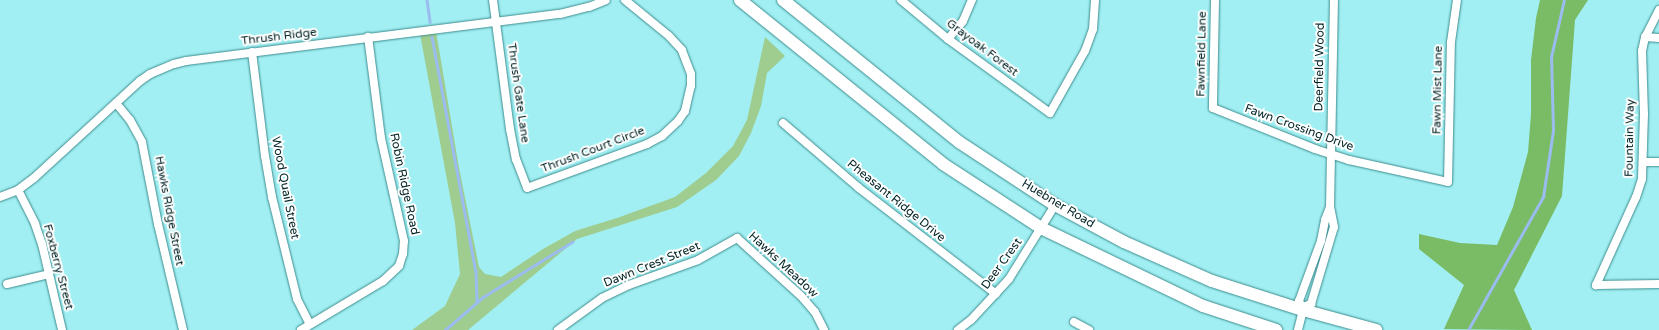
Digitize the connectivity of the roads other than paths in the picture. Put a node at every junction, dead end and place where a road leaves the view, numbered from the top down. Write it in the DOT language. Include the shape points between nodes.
graph roads {
  1 [pos="493,0"];
  2 [pos="606,0"];
  3 [pos="625,0"];
  4 [pos="740,0"];
  5 [pos="783,0"];
  6 [pos="901,0"];
  7 [pos="972,0"];
  8 [pos="1095,0"];
  9 [pos="1215,0"];
  10 [pos="1334,0"];
  11 [pos="1457,0"];
  12 [pos="1659,10"];
  13 [pos="495,21"];
  14 [pos="368,37"];
  15 [pos="1645,37"];
  16 [pos="1659,38"];
  17 [pos="948,39"];
  18 [pos="252,52"];
  19 [pos="116,103"];
  20 [pos="1213,108"];
  21 [pos="783,123"];
  22 [pos="1330,154"];
  23 [pos="1644,162"];
  24 [pos="1659,162"];
  25 [pos="1448,182"];
  26 [pos="527,188"];
  27 [pos="18,190"];
  28 [pos="0,197"];
  29 [pos="1055,205"];
  30 [pos="1330,207"];
  31 [pos="1041,228"];
  32 [pos="737,238"];
  33 [pos="49,274"];
  34 [pos="7,284"];
  35 [pos="1659,284"];
  36 [pos="996,294"];
  37 [pos="1303,309"];
  38 [pos="1074,322"];
  39 [pos="310,324"];
  40 [pos="62,330"];
  41 [pos="183,330"];
  42 [pos="301,330"];
  43 [pos="558,330"];
  44 [pos="824,330"];
  45 [pos="958,330"];
  46 [pos="1089,330"];
  47 [pos="1276,330"];
  48 [pos="1298,330"];
  49 [pos="1376,330"];
  1 -- 13 [label="street, Thrush Gate Lane"];
  2 -- 13 [label="street, Thrush Ridge" via="575,11"];
  3 -- 26 [label="street, Thrush Court Circle" via="682,50 691,74 685,111 662,136 647,144"];
  4 -- 31 [label="main road" via="943,164"];
  5 -- 29 [label="main road, Huebner Road" via="959,142"];
  6 -- 17 [label="street, Grayoak Forest"];
  7 -- 17 [label="street" via="962,21"];
  8 -- 17 [label="street, Grayoak Forest" via="1093,29 1085,51 1050,112"];
  9 -- 20 [label="street, Fawnfield Lane"];
  10 -- 22 [label="street, Deerfield Wood"];
  11 -- 25 [label="street, Fawn Mist Lane" via="1451,42"];
  12 -- 15 [label="street, Fountain Way"];
  13 -- 14 [label="street, Thrush Ridge"];
  13 -- 26 [label="street, Thrush Gate Lane" via="512,143"];
  14 -- 18 [label="street, Thrush Ridge"];
  14 -- 39 [label="street, Robin Ridge Road" via="381,138 404,241 403,254 399,266 383,281"];
  15 -- 16 [label="street"];
  15 -- 23 [label="street, Fountain Way" via="1642,59"];
  18 -- 19 [label="street, Thrush Ridge" via="174,64 150,74"];
  18 -- 39 [label="street, Wood Quail Street" via="272,197 297,299"];
  19 -- 27 [label="street, Thrush Ridge"];
  19 -- 41 [label="street, Hawks Ridge Street" via="130,120 142,142"];
  20 -- 22 [label="street, Fawn Crossing Drive"];
  21 -- 36 [label="street, Pheasant Ridge Drive" via="859,188"];
  22 -- 25 [label="street, Fawn Crossing Drive"];
  22 -- 30 [label="street, Deerfield Wood"];
  23 -- 24 [label="street"];
  23 -- 35 [label="street, Fountain Way" via="1636,197 1596,285"];
  27 -- 28 [label="street, Thrush Ridge"];
  27 -- 33 [label="street, Foxberry Street" via="35,224"];
  29 -- 31 [label="street, Deer Crest"];
  29 -- 37 [label="main road, Huebner Road" via="1124,242 1212,281"];
  30 -- 37 [label="street, Deerfield Wood" via="1324,220 1321,241 1299,301"];
  30 -- 37 [label="street, Deerfield Wood" via="1334,221 1333,234 1311,304"];
  31 -- 36 [label="street, Deer Crest" via="1009,279"];
  31 -- 47 [label="main road" via="1202,306"];
  32 -- 43 [label="street, Dawn Crest Street" via="698,260 609,295 577,314"];
  32 -- 44 [label="street, Hawks Meadow" via="801,296 815,312"];
  33 -- 34 [label="street"];
  33 -- 40 [label="street, Foxberry Street"];
  36 -- 45 [label="street, Deer Crest"];
  37 -- 48 [label="street"];
  37 -- 49 [label="main road, Huebner Road"];
  38 -- 46 [label="street"];
  39 -- 42 [label="street, Robin Ridge Road"];
}
